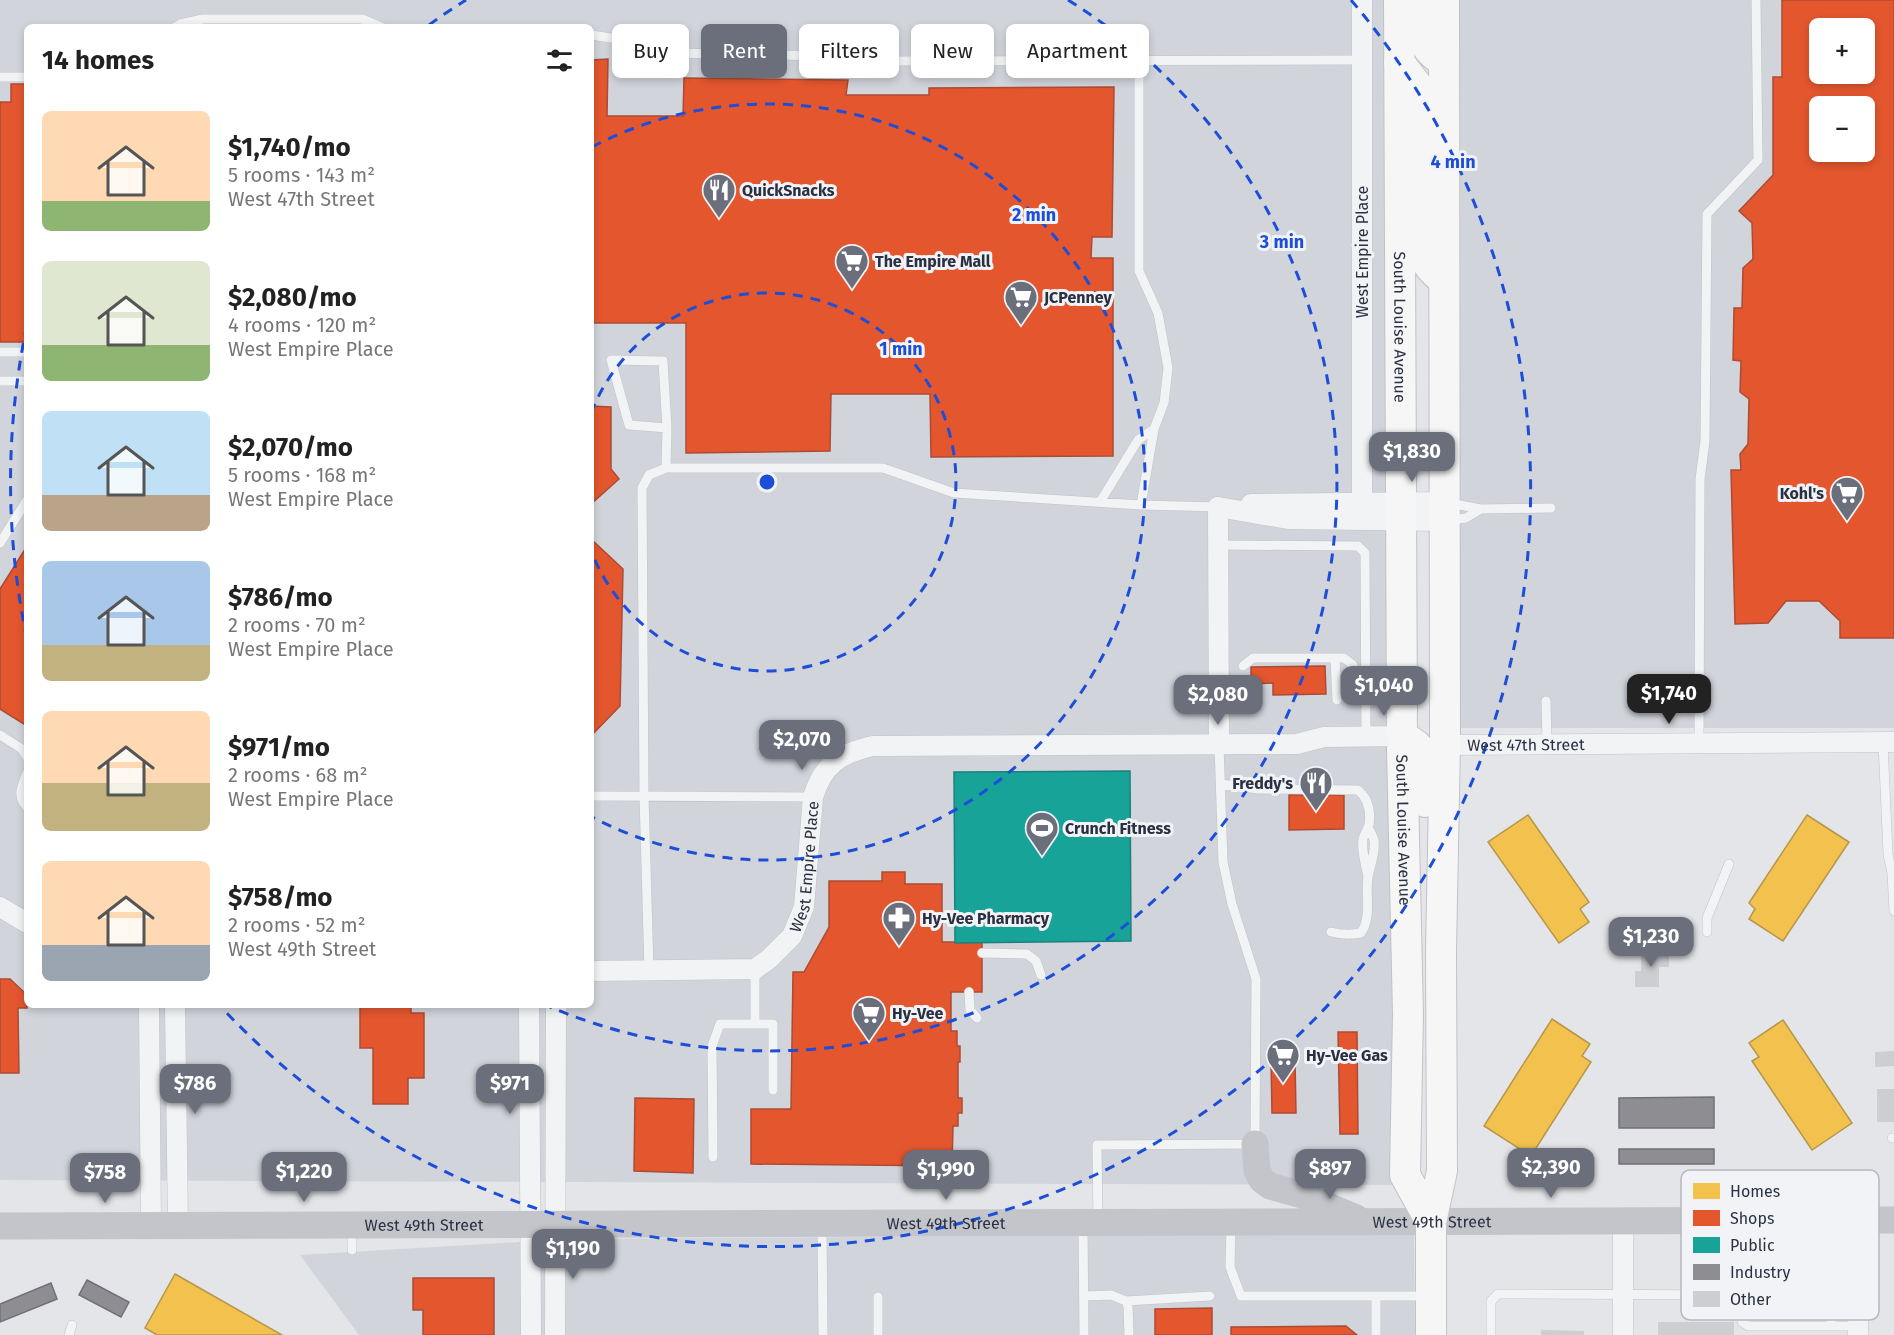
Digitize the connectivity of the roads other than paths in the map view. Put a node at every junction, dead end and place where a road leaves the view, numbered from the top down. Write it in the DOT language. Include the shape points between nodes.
graph roads {
  1 [pos="1362,0"];
  2 [pos="1399,0"];
  3 [pos="1422,0"];
  4 [pos="1444,0"];
  5 [pos="1756,0"];
  6 [pos="180,24"];
  7 [pos="374,24"];
  8 [pos="594,35"];
  9 [pos="1149,60"];
  10 [pos="1362,60"];
  11 [pos="1006,61"];
  12 [pos="1444,61"];
  13 [pos="1399,62"];
  14 [pos="0,76"];
  15 [pos="24,77"];
  16 [pos="1139,78"];
  17 [pos="1444,280"];
  18 [pos="0,352"];
  19 [pos="24,352"];
  20 [pos="0,381"];
  21 [pos="24,381"];
  22 [pos="667,428"];
  23 [pos="1154,429"];
  24 [pos="666,468"];
  25 [pos="1100,502"];
  26 [pos="1362,503"];
  27 [pos="24,505"];
  28 [pos="1141,505"];
  29 [pos="1218,507"];
  30 [pos="1551,508"];
  31 [pos="1481,509"];
  32 [pos="1444,511"];
  33 [pos="1401,512"];
  34 [pos="0,543"];
  35 [pos="1218,545"];
  36 [pos="1335,658"];
  37 [pos="1243,666"];
  38 [pos="1219,700"];
  39 [pos="1242,700"];
  40 [pos="1337,700"];
  41 [pos="1352,700"];
  42 [pos="1546,701"];
  43 [pos="0,735"];
  44 [pos="1366,735"];
  45 [pos="1888,742"];
  46 [pos="1401,743"];
  47 [pos="1297,744"];
  48 [pos="1547,744"];
  49 [pos="1700,744"];
  50 [pos="1219,745"];
  51 [pos="1445,745"];
  52 [pos="24,752"];
  53 [pos="24,781"];
  54 [pos="1221,784"];
  55 [pos="594,796"];
  56 [pos="644,796"];
  57 [pos="813,797"];
  58 [pos="24,804"];
  59 [pos="1729,864"];
  60 [pos="1442,901"];
  61 [pos="0,907"];
  62 [pos="1894,911"];
  63 [pos="24,921"];
  64 [pos="1331,932"];
  65 [pos="1707,932"];
  66 [pos="982,953"];
  67 [pos="755,969"];
  68 [pos="649,970"];
  69 [pos="594,971"];
  70 [pos="1041,975"];
  71 [pos="969,992"];
  72 [pos="149,1008"];
  73 [pos="175,1008"];
  74 [pos="529,1008"];
  75 [pos="556,1008"];
  76 [pos="978,1018"];
  77 [pos="755,1023"];
  78 [pos="773,1090"];
  79 [pos="1255,1144"];
  80 [pos="713,1157"];
  81 [pos="1623,1221"];
  82 [pos="1681,1221"];
  83 [pos="1365,1222"];
  84 [pos="1431,1222"];
  85 [pos="1090,1223"];
  86 [pos="1230,1223"];
  87 [pos="822,1224"];
  88 [pos="542,1225"];
  89 [pos="0,1226"];
  90 [pos="151,1226"];
  91 [pos="178,1226"];
  92 [pos="1623,1295"];
  93 [pos="1681,1295"];
  94 [pos="1084,1296"];
  95 [pos="1210,1296"];
  96 [pos="1376,1296"];
  97 [pos="1431,1296"];
  98 [pos="878,1297"];
  99 [pos="1126,1301"];
  100 [pos="1742,1320"];
  101 [pos="1831,1320"];
  102 [pos="72,1325"];
  103 [pos="1831,1326"];
  104 [pos="1858,1330"];
  105 [pos="69,1335"];
  106 [pos="531,1335"];
  107 [pos="555,1335"];
  108 [pos="823,1335"];
  109 [pos="878,1335"];
  110 [pos="1084,1335"];
  111 [pos="1128,1335"];
  112 [pos="1376,1335"];
  113 [pos="1431,1335"];
  114 [pos="1491,1335"];
  115 [pos="1623,1335"];
  1 -- 10 [label="street, West Empire Place"];
  2 -- 13 [label="main road, South Louise Avenue"];
  3 -- 12 [label="main road" via="1425,46"];
  4 -- 12 [label="main road, South Louise Avenue"];
  5 -- 49 [label="lane" via="1758,160 1707,214 1705,441 1700,479"];
  6 -- 7 [label="lane" via="203,19 362,19"];
  8 -- 11 [label="lane" via="631,41 669,53 887,61"];
  9 -- 10 [label="lane"];
  10 -- 26 [label="street, West Empire Place"];
  12 -- 17 [label="main road, South Louise Avenue"];
  13 -- 17 [label="main road" via="1422,92 1422,246 1427,265"];
  13 -- 33 [label="main road, South Louise Avenue"];
  14 -- 15 [label="lane"];
  16 -- 23 [label="lane" via="1139,271 1158,314 1168,368 1164,403"];
  17 -- 32 [label="main road, South Louise Avenue"];
  18 -- 19 [label="lane"];
  20 -- 21 [label="lane"];
  22 -- 22 [label="lane" via="663,361 611,360 629,425"];
  22 -- 24 [label="lane"];
  23 -- 25 [label="lane" via="1138,440"];
  23 -- 28 [label="lane"];
  24 -- 25 [label="lane" via="883,468 954,493"];
  24 -- 56 [label="lane" via="649,474 642,488"];
  25 -- 28 [label="lane"];
  26 -- 29 [label="street"];
  26 -- 33 [label="street"];
  27 -- 34 [label="lane"];
  28 -- 29 [label="lane"];
  29 -- 33 [label="street" via="1287,519"];
  29 -- 35 [label="street"];
  30 -- 31 [label="lane"];
  31 -- 32 [label="lane"];
  31 -- 32 [label="lane" via="1466,518"];
  32 -- 33 [label="street"];
  32 -- 51 [label="main road, South Louise Avenue"];
  33 -- 46 [label="main road, South Louise Avenue"];
  35 -- 38 [label="street"];
  35 -- 44 [label="lane" via="1358,546 1365,553"];
  36 -- 37 [label="lane" via="1252,658"];
  36 -- 40 [label="lane"];
  36 -- 41 [label="lane" via="1353,664"];
  38 -- 39 [label="lane"];
  38 -- 50 [label="street"];
  42 -- 48 [label="lane"];
  43 -- 52 [label="lane"];
  44 -- 46 [label="street, West Empire Place"];
  44 -- 47 [label="street, West Empire Place" via="1324,736"];
  45 -- 49 [label="street, West 47th Street"];
  45 -- 62 [label="lane" via="1888,854"];
  46 -- 47 [label="street, West Empire Place" via="1318,748"];
  46 -- 60 [label="main road" via="1417,746 1424,764 1424,874 1430,890"];
  46 -- 84 [label="main road, South Louise Avenue" via="1408,1014 1405,1175"];
  47 -- 50 [label="street, West Empire Place"];
  48 -- 49 [label="street, West 47th Street"];
  48 -- 51 [label="street, West 47th Street"];
  50 -- 54 [label="lane"];
  50 -- 57 [label="street, West Empire Place" via="873,746 834,762 823,772"];
  51 -- 60 [label="main road, South Louise Avenue"];
  53 -- 58 [label="lane" via="20,792"];
  54 -- 64 [label="lane" via="1258,789 1351,788 1366,797 1368,827 1363,839 1368,877 1367,917 1361,933"];
  54 -- 79 [label="lane" via="1223,862 1256,979"];
  55 -- 56 [label="lane"];
  56 -- 57 [label="lane"];
  56 -- 68 [label="lane"];
  57 -- 67 [label="street, West Empire Place" via="804,907 792,936"];
  59 -- 65 [label="lane" via="1707,918"];
  60 -- 84 [label="main road, South Louise Avenue" via="1442,1171"];
  61 -- 63 [label="street"];
  66 -- 70 [label="lane" via="1027,954 1036,961"];
  67 -- 68 [label="street"];
  67 -- 77 [label="lane"];
  68 -- 69 [label="street"];
  71 -- 76 [label="lane" via="970,1010"];
  72 -- 90 [label="street"];
  73 -- 91 [label="street"];
  74 -- 88 [label="street"];
  75 -- 88 [label="street"];
  77 -- 78 [label="lane" via="773,1024"];
  77 -- 80 [label="lane" via="720,1024 712,1046"];
  79 -- 83 [label="main road" via="1257,1171 1270,1186"];
  79 -- 85 [label="lane" via="1097,1145"];
  81 -- 82 [label="main road, West 49th Street"];
  81 -- 84 [label="main road, West 49th Street"];
  81 -- 92 [label="street"];
  83 -- 84 [label="main road, West 49th Street"];
  83 -- 86 [label="main road, West 49th Street"];
  84 -- 97 [label="main road, South Louise Avenue"];
  85 -- 86 [label="main road, West 49th Street"];
  85 -- 87 [label="main road, West 49th Street"];
  85 -- 94 [label="lane"];
  86 -- 96 [label="lane" via="1230,1267 1241,1296"];
  87 -- 88 [label="main road, West 49th Street"];
  87 -- 108 [label="lane"];
  88 -- 91 [label="main road, West 49th Street" via="352,1238"];
  88 -- 106 [label="street"];
  88 -- 107 [label="street"];
  89 -- 90 [label="main road, West 49th Street"];
  90 -- 91 [label="main road, West 49th Street"];
  92 -- 93 [label="lane"];
  92 -- 114 [label="lane" via="1497,1294 1491,1301"];
  92 -- 115 [label="street"];
  94 -- 99 [label="lane" via="1111,1295"];
  94 -- 110 [label="lane"];
  95 -- 99 [label="lane"];
  96 -- 97 [label="lane"];
  96 -- 112 [label="lane"];
  97 -- 113 [label="main road, South Louise Avenue"];
  98 -- 109 [label="lane"];
  99 -- 111 [label="lane"];
  100 -- 103 [label="lane" via="1748,1326"];
  101 -- 103 [label="lane"];
  102 -- 105 [label="lane"];
  103 -- 104 [label="lane"];
}
